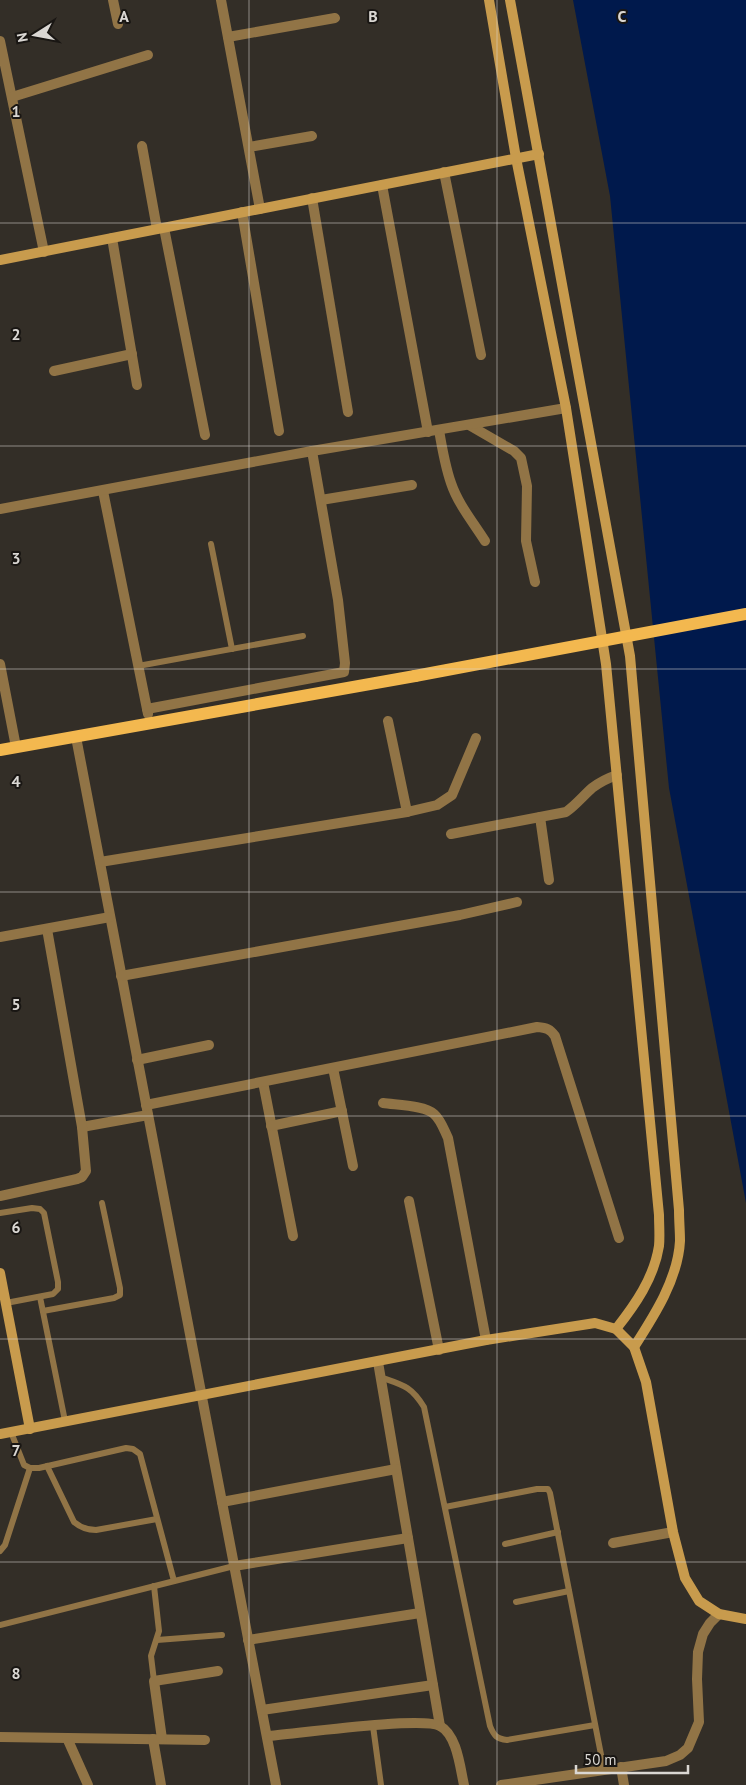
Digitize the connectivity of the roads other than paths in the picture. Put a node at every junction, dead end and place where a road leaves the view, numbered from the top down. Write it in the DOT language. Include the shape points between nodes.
graph roads {
  1 [pos="113,0"];
  2 [pos="221,0"];
  3 [pos="490,0"];
  4 [pos="510,0"];
  5 [pos="335,18"];
  6 [pos="118,24"];
  7 [pos="228,37"];
  8 [pos="0,41"];
  9 [pos="148,55"];
  10 [pos="12,97"];
  11 [pos="312,136"];
  12 [pos="142,146"];
  13 [pos="249,147"];
  14 [pos="538,154"];
  15 [pos="516,158"];
  16 [pos="444,172"];
  17 [pos="382,185"];
  18 [pos="312,198"];
  19 [pos="260,209"];
  20 [pos="242,212"];
  21 [pos="161,228"];
  22 [pos="112,238"];
  23 [pos="44,252"];
  24 [pos="0,260"];
  25 [pos="132,354"];
  26 [pos="481,355"];
  27 [pos="54,371"];
  28 [pos="137,384"];
  29 [pos="566,408"];
  30 [pos="348,412"];
  31 [pos="469,425"];
  32 [pos="279,430"];
  33 [pos="438,430"];
  34 [pos="428,432"];
  35 [pos="205,435"];
  36 [pos="312,452"];
  37 [pos="412,485"];
  38 [pos="103,491"];
  39 [pos="321,500"];
  40 [pos="0,509"];
  41 [pos="485,541"];
  42 [pos="211,544"];
  43 [pos="535,582"];
  44 [pos="746,614"];
  45 [pos="303,636"];
  46 [pos="232,649"];
  47 [pos="0,664"];
  48 [pos="138,666"];
  49 [pos="147,709"];
  50 [pos="388,721"];
  51 [pos="150,722"];
  52 [pos="76,737"];
  53 [pos="476,738"];
  54 [pos="16,747"];
  55 [pos="0,750"];
  56 [pos="617,775"];
  57 [pos="407,812"];
  58 [pos="540,817"];
  59 [pos="452,834"];
  60 [pos="100,862"];
  61 [pos="549,880"];
  62 [pos="517,902"];
  63 [pos="110,917"];
  64 [pos="47,928"];
  65 [pos="0,937"];
  66 [pos="121,976"];
  67 [pos="209,1045"];
  68 [pos="137,1060"];
  69 [pos="334,1068"];
  70 [pos="263,1082"];
  71 [pos="384,1103"];
  72 [pos="147,1110"];
  73 [pos="342,1111"];
  74 [pos="272,1126"];
  75 [pos="82,1128"];
  76 [pos="354,1166"];
  77 [pos="0,1196"];
  78 [pos="409,1201"];
  79 [pos="102,1203"];
  80 [pos="0,1213"];
  81 [pos="293,1236"];
  82 [pos="619,1238"];
  83 [pos="0,1275"];
  84 [pos="40,1297"];
  85 [pos="6,1303"];
  86 [pos="43,1311"];
  87 [pos="616,1330"];
  88 [pos="486,1340"];
  89 [pos="634,1347"];
  90 [pos="439,1350"];
  91 [pos="378,1362"];
  92 [pos="380,1377"];
  93 [pos="201,1396"];
  94 [pos="66,1422"];
  95 [pos="30,1429"];
  96 [pos="11,1432"];
  97 [pos="0,1434"];
  98 [pos="47,1466"];
  99 [pos="30,1468"];
  100 [pos="396,1470"];
  101 [pos="222,1502"];
  102 [pos="445,1507"];
  103 [pos="157,1519"];
  104 [pos="558,1532"];
  105 [pos="674,1532"];
  106 [pos="408,1538"];
  107 [pos="613,1543"];
  108 [pos="505,1544"];
  109 [pos="0,1551"];
  110 [pos="234,1566"];
  111 [pos="174,1581"];
  112 [pos="154,1586"];
  113 [pos="569,1591"];
  114 [pos="516,1602"];
  115 [pos="420,1613"];
  116 [pos="719,1614"];
  117 [pos="746,1619"];
  118 [pos="0,1625"];
  119 [pos="222,1635"];
  120 [pos="158,1640"];
  121 [pos="248,1640"];
  122 [pos="218,1671"];
  123 [pos="154,1681"];
  124 [pos="433,1685"];
  125 [pos="262,1710"];
  126 [pos="595,1725"];
  127 [pos="373,1726"];
  128 [pos="440,1726"];
  129 [pos="267,1736"];
  130 [pos="0,1737"];
  131 [pos="67,1738"];
  132 [pos="158,1739"];
  133 [pos="205,1740"];
  134 [pos="621,1767"];
  135 [pos="604,1770"];
  136 [pos="572,1780"];
  137 [pos="88,1785"];
  138 [pos="161,1785"];
  139 [pos="276,1785"];
  140 [pos="381,1785"];
  141 [pos="464,1785"];
  142 [pos="501,1785"];
  143 [pos="624,1785"];
  1 -- 6 [label="street"];
  2 -- 7 [label="street"];
  3 -- 15 [label="street"];
  4 -- 14 [label="street"];
  5 -- 7 [label="street"];
  7 -- 13 [label="street"];
  8 -- 10 [label="street"];
  9 -- 10 [label="street"];
  10 -- 23 [label="street"];
  11 -- 13 [label="street"];
  12 -- 21 [label="street"];
  13 -- 19 [label="street"];
  14 -- 15 [label="street"];
  14 -- 89 [label="street" via="630,656 679,1210 680,1242 675,1267 652,1320"];
  15 -- 16 [label="street"];
  15 -- 29 [label="street"];
  16 -- 17 [label="street"];
  16 -- 26 [label="street"];
  17 -- 18 [label="street"];
  17 -- 34 [label="street"];
  18 -- 19 [label="street"];
  18 -- 30 [label="street"];
  19 -- 20 [label="street"];
  20 -- 21 [label="street"];
  20 -- 32 [label="street"];
  21 -- 22 [label="street"];
  21 -- 35 [label="street"];
  22 -- 23 [label="street"];
  22 -- 25 [label="street"];
  23 -- 24 [label="street"];
  25 -- 27 [label="street"];
  25 -- 28 [label="street"];
  29 -- 31 [label="street"];
  29 -- 56 [label="street" via="606,664"];
  31 -- 33 [label="street"];
  31 -- 43 [label="street" via="521,458 527,486 526,541"];
  33 -- 34 [label="street"];
  33 -- 41 [label="street" via="452,485"];
  34 -- 36 [label="street"];
  36 -- 38 [label="street"];
  36 -- 39 [label="street"];
  37 -- 39 [label="street"];
  38 -- 40 [label="street"];
  38 -- 48 [label="street"];
  39 -- 49 [label="street" via="338,600 346,663 344,672"];
  42 -- 46 [label="lane"];
  44 -- 51 [label="main road, bridge"];
  45 -- 46 [label="lane"];
  46 -- 48 [label="lane"];
  47 -- 54 [label="street"];
  48 -- 49 [label="street"];
  49 -- 51 [label="street"];
  50 -- 57 [label="street"];
  51 -- 52 [label="main road"];
  52 -- 54 [label="main road"];
  52 -- 60 [label="street"];
  53 -- 57 [label="street" via="452,796 437,805"];
  54 -- 55 [label="main road"];
  56 -- 58 [label="street" via="591,789 566,812"];
  56 -- 87 [label="street" via="659,1244 655,1265 645,1287"];
  57 -- 60 [label="street"];
  58 -- 59 [label="street"];
  58 -- 61 [label="street"];
  60 -- 63 [label="street"];
  62 -- 66 [label="street"];
  63 -- 64 [label="street"];
  63 -- 66 [label="street"];
  64 -- 65 [label="street"];
  64 -- 75 [label="street"];
  66 -- 68 [label="street"];
  67 -- 68 [label="street"];
  68 -- 72 [label="street"];
  69 -- 70 [label="street"];
  69 -- 73 [label="street"];
  69 -- 82 [label="street" via="538,1028 551,1030"];
  70 -- 72 [label="street"];
  70 -- 74 [label="street"];
  71 -- 88 [label="street" via="433,1112 448,1138"];
  72 -- 75 [label="street"];
  72 -- 93 [label="street"];
  73 -- 74 [label="street"];
  73 -- 76 [label="street"];
  74 -- 81 [label="street"];
  75 -- 77 [label="street" via="86,1171 82,1177"];
  78 -- 90 [label="street"];
  79 -- 86 [label="lane" via="120,1295"];
  80 -- 84 [label="lane" via="40,1208 44,1213 58,1289 53,1294"];
  83 -- 85 [label="street"];
  84 -- 85 [label="lane"];
  84 -- 86 [label="lane"];
  85 -- 95 [label="street"];
  86 -- 94 [label="lane"];
  87 -- 88 [label="street" via="595,1323"];
  87 -- 89 [label="street"];
  88 -- 90 [label="street"];
  89 -- 105 [label="street" via="646,1382"];
  90 -- 91 [label="street"];
  91 -- 92 [label="street"];
  91 -- 93 [label="street"];
  92 -- 100 [label="street"];
  92 -- 102 [label="lane" via="408,1387 424,1407"];
  93 -- 94 [label="street"];
  93 -- 101 [label="street"];
  94 -- 95 [label="street"];
  95 -- 96 [label="street"];
  96 -- 97 [label="street"];
  96 -- 99 [label="lane" via="24,1465"];
  98 -- 99 [label="lane"];
  98 -- 103 [label="lane" via="74,1522 81,1528 96,1530"];
  98 -- 103 [label="lane" via="126,1448 134,1449 140,1454"];
  99 -- 109 [label="lane" via="5,1545"];
  100 -- 101 [label="street"];
  100 -- 106 [label="street"];
  101 -- 110 [label="street"];
  102 -- 104 [label="lane" via="548,1489"];
  102 -- 126 [label="lane" via="493,1735 498,1740 507,1740"];
  103 -- 111 [label="lane"];
  104 -- 108 [label="lane"];
  104 -- 113 [label="lane"];
  105 -- 107 [label="street"];
  105 -- 116 [label="street" via="685,1578 699,1600"];
  106 -- 110 [label="street"];
  106 -- 115 [label="street"];
  110 -- 111 [label="lane"];
  110 -- 121 [label="street"];
  111 -- 112 [label="lane"];
  112 -- 118 [label="lane"];
  112 -- 120 [label="lane"];
  113 -- 114 [label="lane"];
  113 -- 126 [label="lane"];
  115 -- 121 [label="street"];
  115 -- 124 [label="street"];
  116 -- 117 [label="street"];
  116 -- 134 [label="street" via="703,1634 698,1652 699,1722 688,1748 666,1761"];
  119 -- 120 [label="lane"];
  120 -- 123 [label="lane" via="151,1656"];
  121 -- 125 [label="street"];
  122 -- 123 [label="street"];
  123 -- 132 [label="street"];
  124 -- 125 [label="street"];
  124 -- 128 [label="street"];
  125 -- 129 [label="street"];
  126 -- 135 [label="lane"];
  127 -- 128 [label="street" via="422,1723"];
  127 -- 129 [label="street"];
  127 -- 140 [label="lane"];
  128 -- 141 [label="street" via="452,1739"];
  129 -- 139 [label="street"];
  130 -- 131 [label="street"];
  131 -- 132 [label="street"];
  131 -- 137 [label="street"];
  132 -- 133 [label="street"];
  132 -- 138 [label="street"];
  134 -- 135 [label="street"];
  134 -- 143 [label="street"];
  135 -- 136 [label="street"];
  136 -- 142 [label="street"];
}
